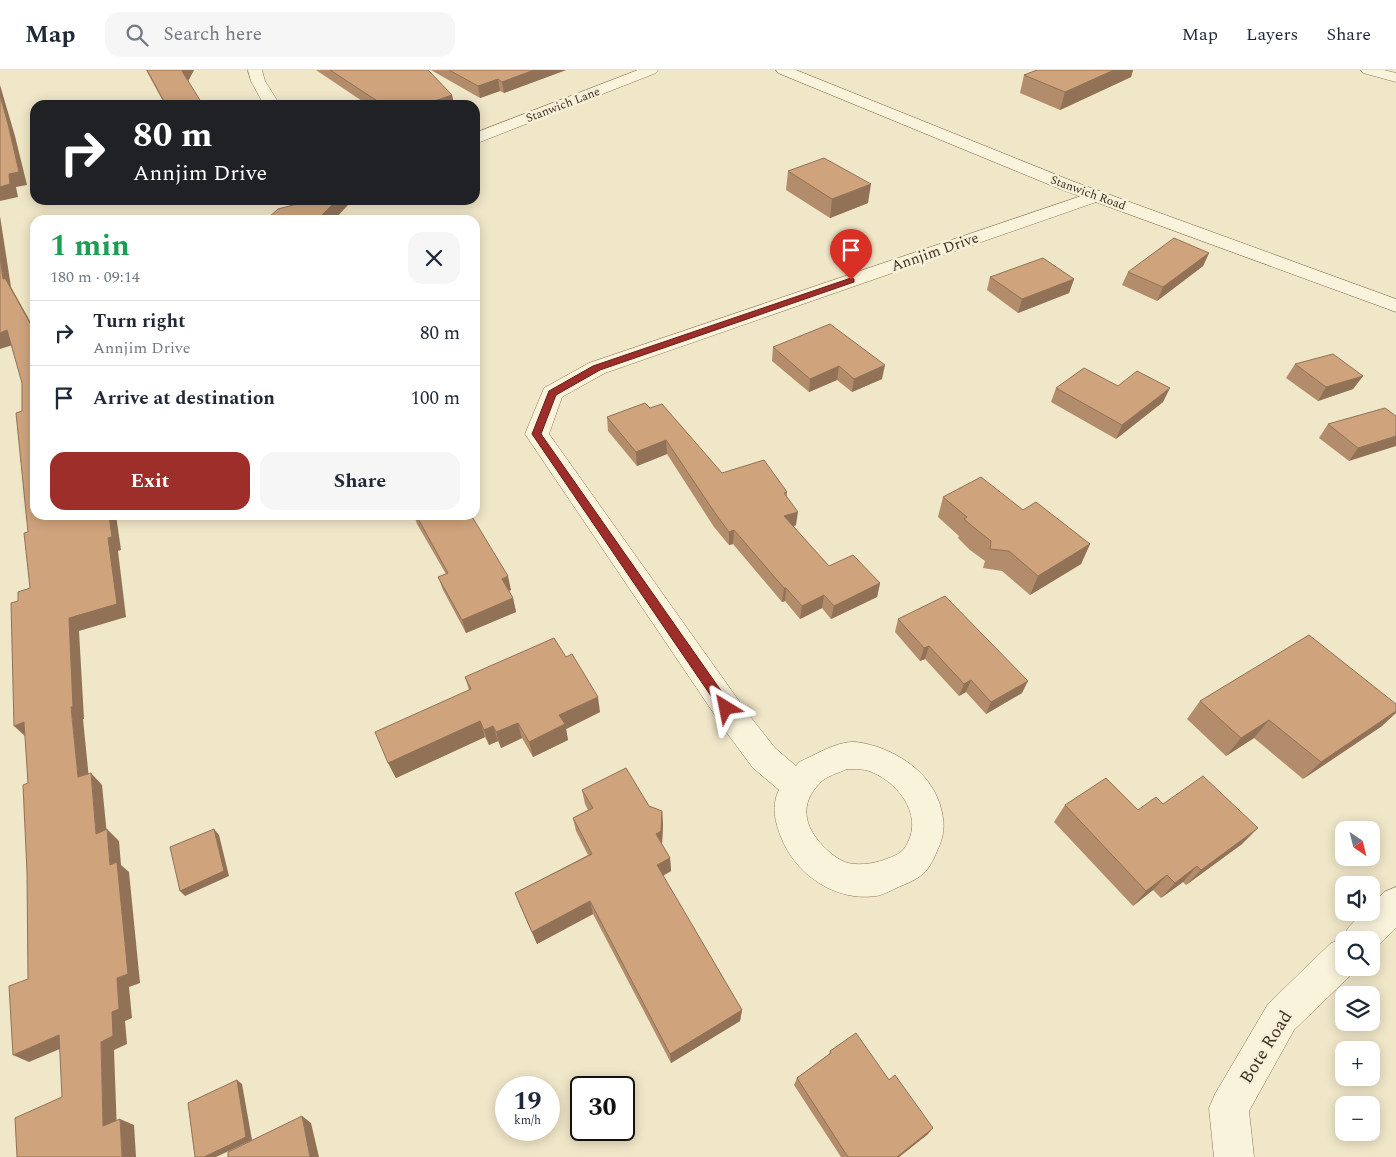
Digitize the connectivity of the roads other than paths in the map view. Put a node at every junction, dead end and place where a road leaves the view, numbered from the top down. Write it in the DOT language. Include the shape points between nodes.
graph roads {
  1 [pos="255,70"];
  2 [pos="652,70"];
  3 [pos="782,70"];
  4 [pos="1368,70"];
  5 [pos="1396,78"];
  6 [pos="269,100"];
  7 [pos="480,137"];
  8 [pos="1096,196"];
  9 [pos="1396,306"];
  10 [pos="796,785"];
  11 [pos="1396,904"];
  12 [pos="1369,931"];
  13 [pos="1335,965"];
  14 [pos="1234,1157"];
  1 -- 6 [label="street"];
  2 -- 7 [label="street, Stanwich Lane"];
  3 -- 8 [label="street, Stanwich Road"];
  4 -- 5 [label="street"];
  8 -- 9 [label="street, Stanwich Road"];
  8 -- 10 [label="street, Annjim Drive" via="597,368 552,393 536,434 738,724 764,758"];
  10 -- 10 [label="street" via="790,803 790,822 796,842 828,872 850,880 872,882 893,876 911,865 923,849 928,830 926,810 918,791 904,775 886,764 866,757 844,756 825,761 808,771"];
  11 -- 12 [label="street"];
  13 -- 14 [label="street, Bote Road" via="1281,1017 1229,1108"];
}
